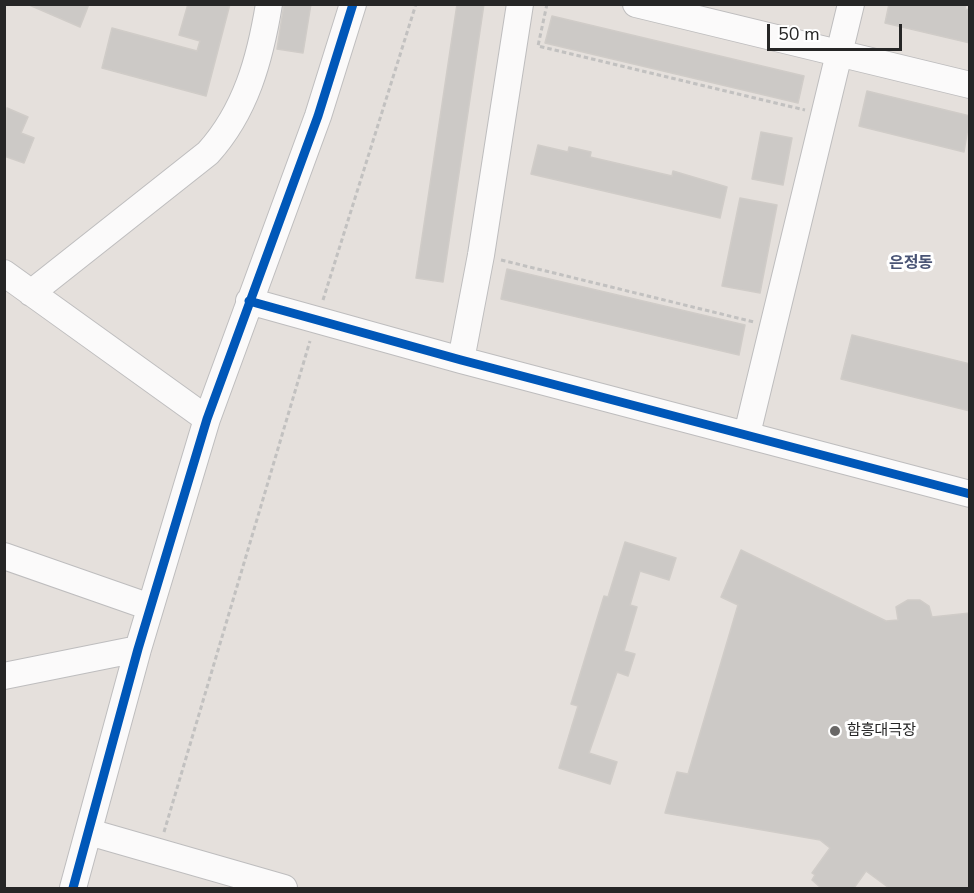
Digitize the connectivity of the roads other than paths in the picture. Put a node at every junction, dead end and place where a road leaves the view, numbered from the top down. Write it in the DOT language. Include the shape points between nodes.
graph roads {
  1 [pos="269,4"];
  2 [pos="352,4"];
  3 [pos="520,4"];
  4 [pos="636,4"];
  5 [pos="851,4"];
  6 [pos="839,53"];
  7 [pos="969,85"];
  8 [pos="4,273"];
  9 [pos="31,293"];
  10 [pos="249,301"];
  11 [pos="461,360"];
  12 [pos="207,419"];
  13 [pos="747,434"];
  14 [pos="969,494"];
  15 [pos="4,556"];
  16 [pos="150,607"];
  17 [pos="138,649"];
  18 [pos="4,676"];
  19 [pos="89,832"];
  20 [pos="73,888"];
  21 [pos="284,888"];
  1 -- 9 [label="street" via="254,73 233,122 222,137 208,153"];
  2 -- 10 [label="street" via="318,116"];
  3 -- 11 [label="street"];
  4 -- 6 [label="street"];
  5 -- 6 [label="street"];
  6 -- 7 [label="street"];
  6 -- 13 [label="street"];
  8 -- 9 [label="street"];
  9 -- 12 [label="street"];
  10 -- 11 [label="street"];
  10 -- 12 [label="street"];
  11 -- 13 [label="street"];
  12 -- 16 [label="street"];
  13 -- 14 [label="street"];
  15 -- 16 [label="street"];
  16 -- 17 [label="street"];
  17 -- 18 [label="street"];
  17 -- 19 [label="street"];
  19 -- 20 [label="street"];
  19 -- 21 [label="street"];
}
